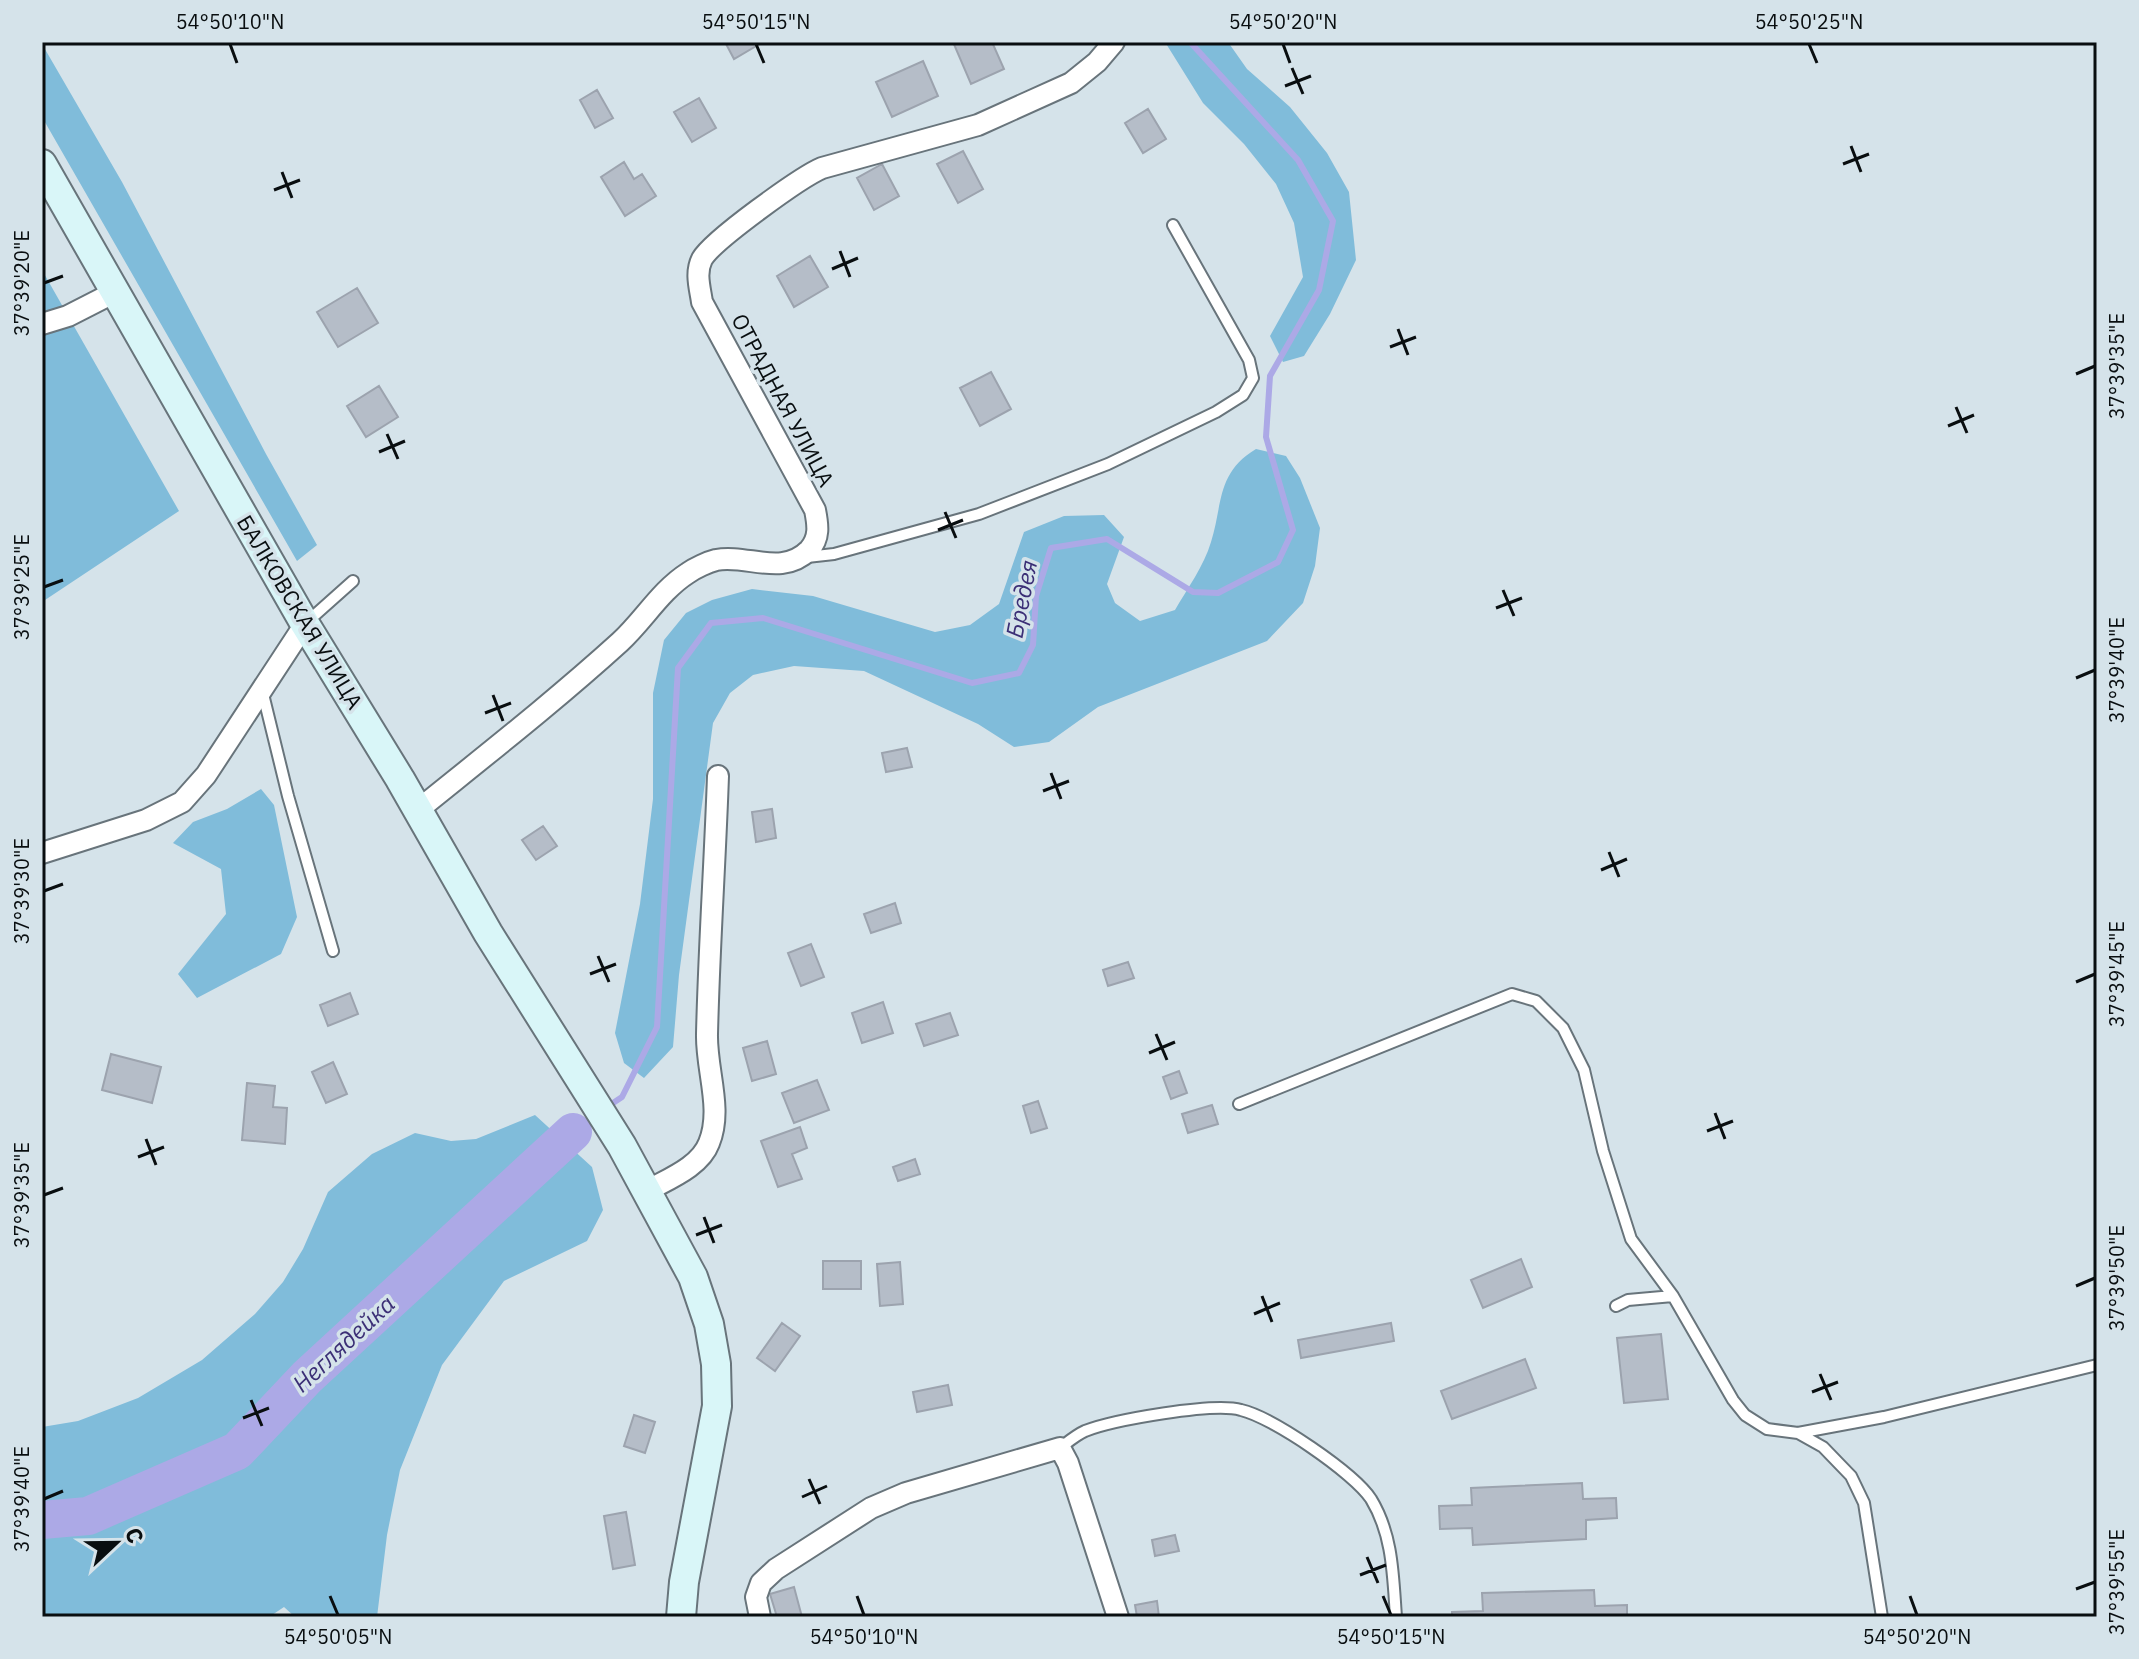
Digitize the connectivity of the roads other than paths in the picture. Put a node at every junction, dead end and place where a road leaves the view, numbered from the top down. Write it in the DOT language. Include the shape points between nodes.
graph roads {
  1 [pos="1114,42"];
  2 [pos="42,164"];
  3 [pos="1173,225"];
  4 [pos="115,292"];
  5 [pos="42,324"];
  6 [pos="801,558"];
  7 [pos="353,581"];
  8 [pos="305,624"];
  9 [pos="262,690"];
  10 [pos="718,776"];
  11 [pos="418,810"];
  12 [pos="42,853"];
  13 [pos="333,951"];
  14 [pos="1239,1104"];
  15 [pos="647,1191"];
  16 [pos="1673,1296"];
  17 [pos="1616,1306"];
  18 [pos="2097,1365"];
  19 [pos="1798,1433"];
  20 [pos="1060,1448"];
  21 [pos="681,1617"];
  22 [pos="760,1617"];
  23 [pos="1118,1617"];
  24 [pos="1396,1617"];
  25 [pos="1882,1617"];
  1 -- 6 [label="street, ОТРАДНАЯ УЛИЦА" via="1071,83 978,125 804,176 703,258 698,276 702,302 815,510 815,544"];
  2 -- 4 [label="main road, БАЛКОВСКАЯ УЛИЦА"];
  3 -- 6 [label="lane" via="1249,360 1253,378 1243,395 1108,464 979,514 834,554"];
  4 -- 5 [label="street"];
  4 -- 8 [label="main road, БАЛКОВСКАЯ УЛИЦА"];
  6 -- 11 [label="street" via="778,565 717,560 690,571 556,699"];
  7 -- 8 [label="lane"];
  8 -- 9 [label="street"];
  8 -- 11 [label="main road, БАЛКОВСКАЯ УЛИЦА"];
  9 -- 12 [label="street" via="182,802 146,820"];
  9 -- 13 [label="lane"];
  10 -- 15 [label="street" via="707,1038 714,1129 698,1161"];
  11 -- 15 [label="main road, БАЛКОВСКАЯ УЛИЦА"];
  14 -- 16 [label="lane" via="1512,994 1536,1001 1563,1028 1584,1070 1631,1239"];
  15 -- 21 [label="main road, БАЛКОВСКАЯ УЛИЦА" via="693,1277 716,1364 717,1406"];
  16 -- 17 [label="lane"];
  16 -- 19 [label="lane" via="1745,1415 1767,1429"];
  18 -- 19 [label="lane"];
  19 -- 25 [label="lane" via="1823,1447 1851,1476 1864,1503"];
  20 -- 22 [label="street" via="871,1508 761,1583 756,1597"];
  20 -- 23 [label="street"];
  20 -- 24 [label="lane" via="1102,1426 1207,1408 1240,1409 1264,1418 1345,1472 1369,1497 1392,1557"];
}
